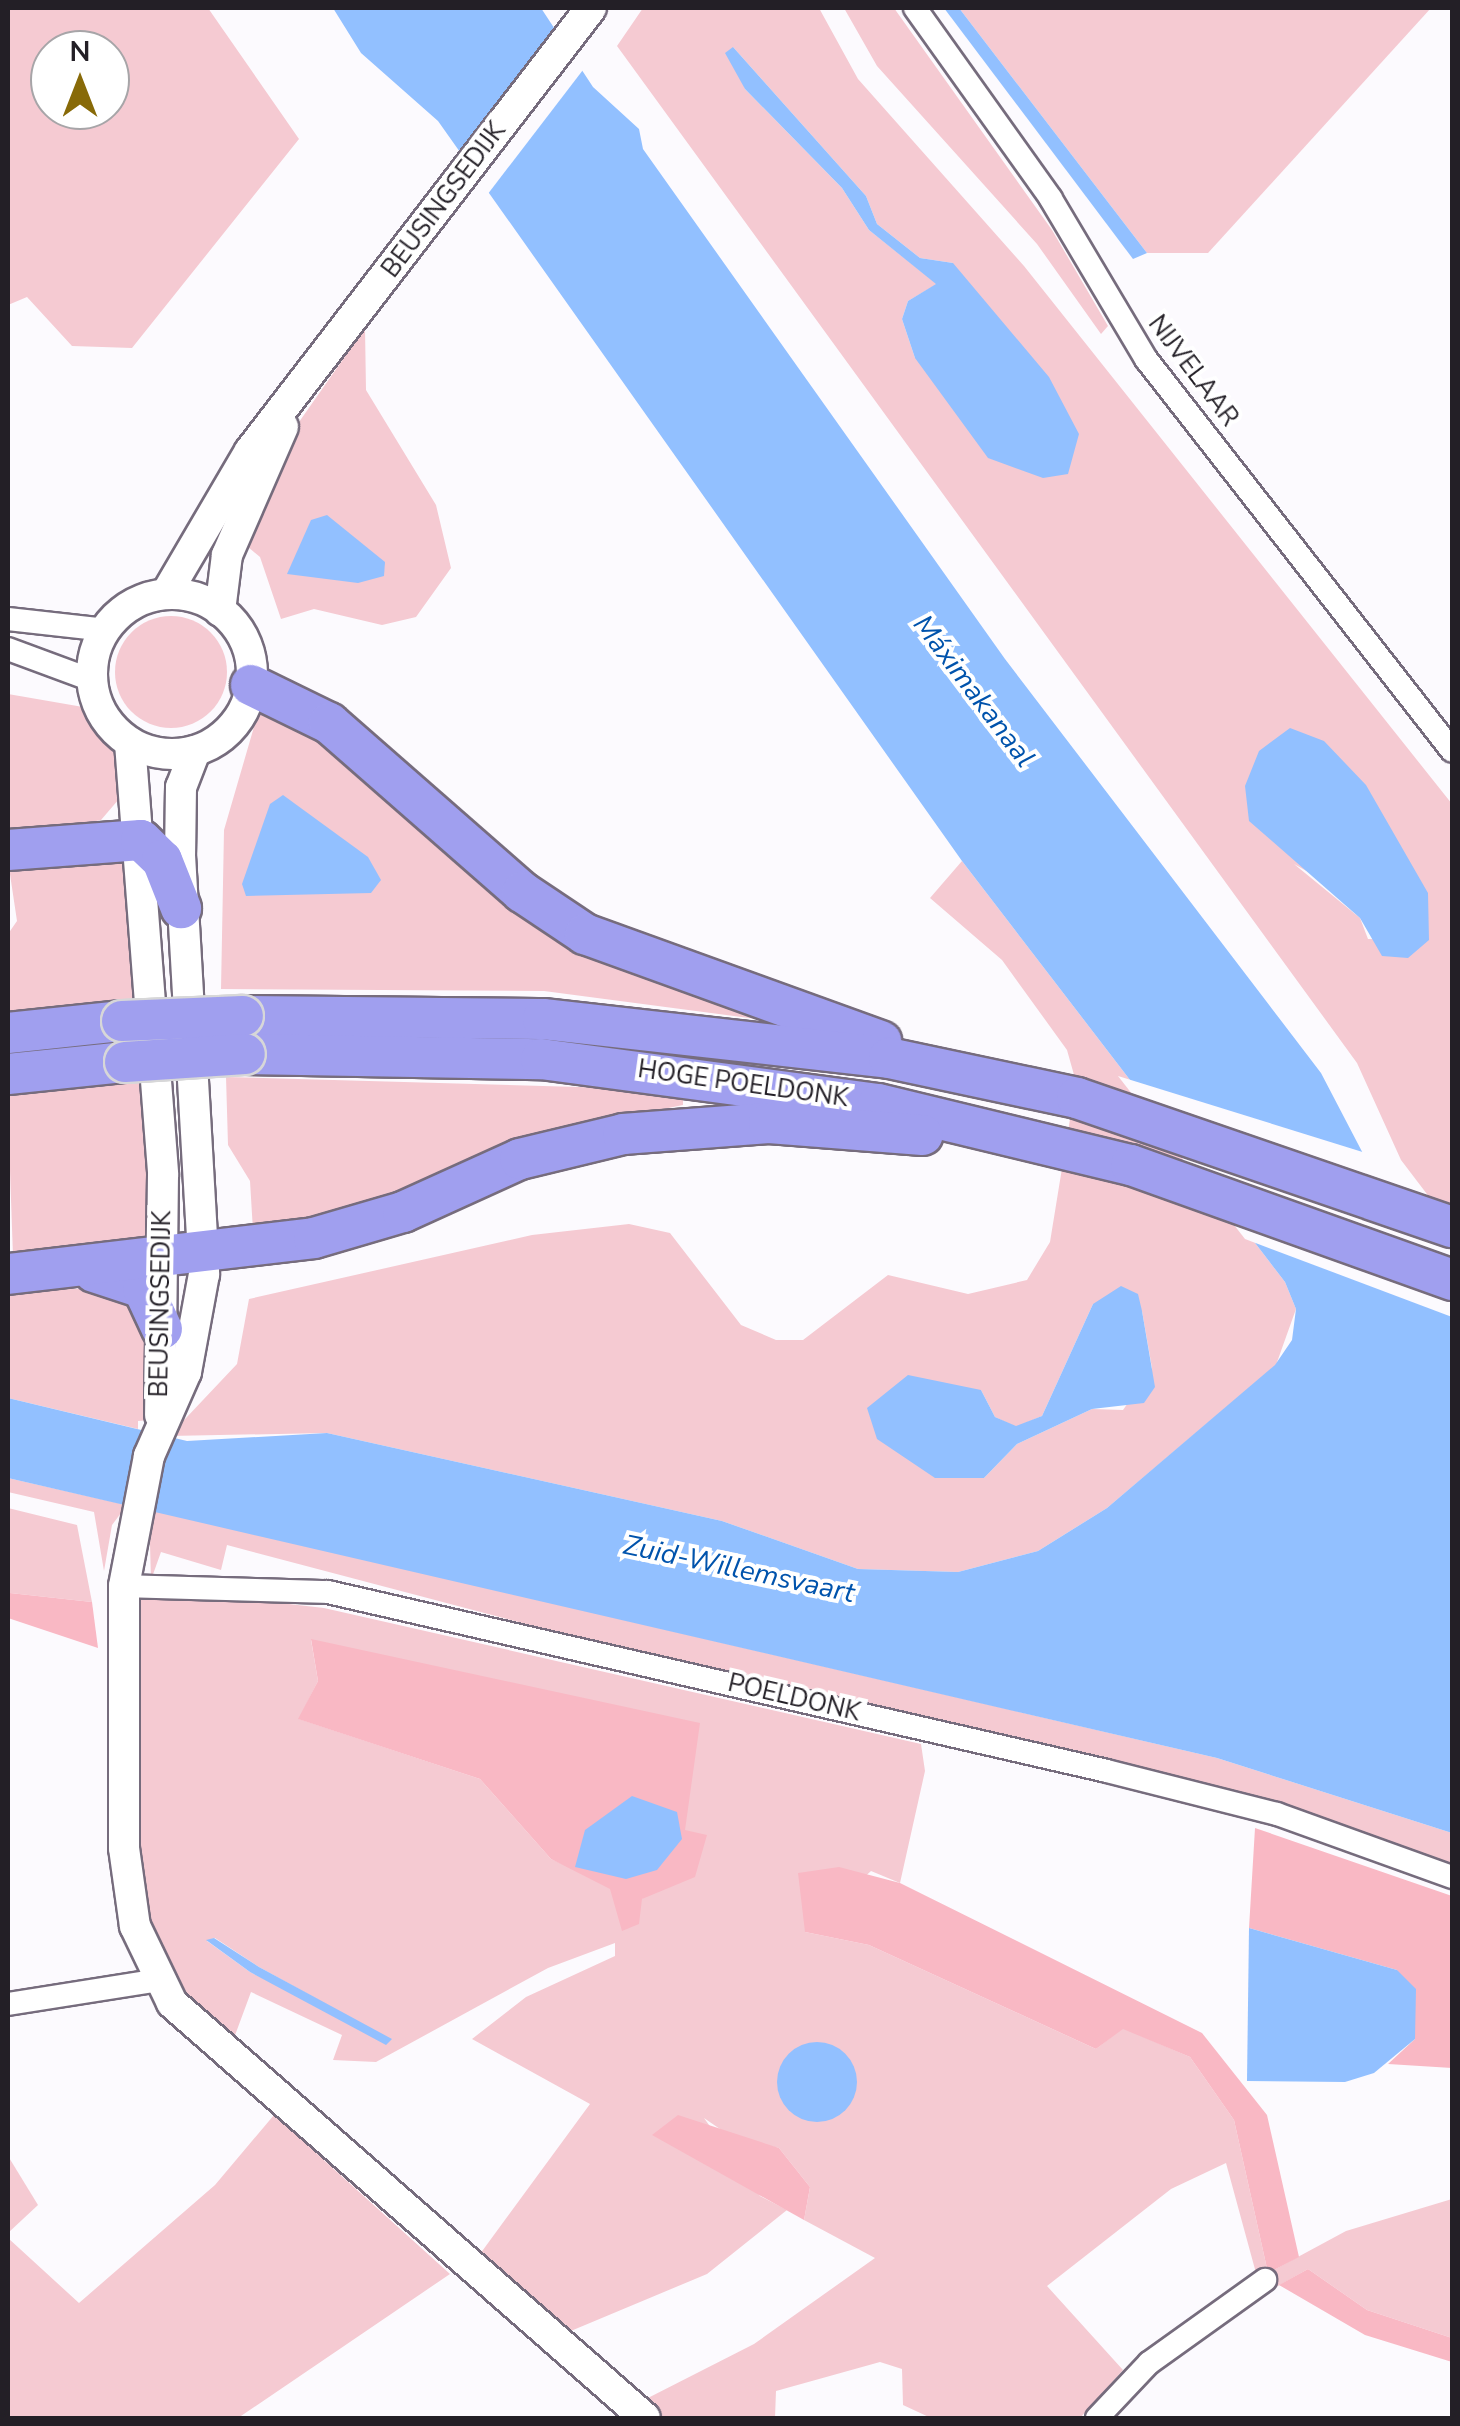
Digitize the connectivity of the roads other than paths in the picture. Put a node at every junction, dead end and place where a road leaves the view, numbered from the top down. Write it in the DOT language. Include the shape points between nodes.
graph roads {
  1 [pos="590,8"];
  2 [pos="916,8"];
  3 [pos="299,393"];
  4 [pos="166,594"];
  5 [pos="220,610"];
  6 [pos="8,619"];
  7 [pos="106,630"];
  8 [pos="8,649"];
  9 [pos="92,680"];
  10 [pos="252,685"];
  11 [pos="130,742"];
  12 [pos="1452,750"];
  13 [pos="195,751"];
  14 [pos="142,840"];
  15 [pos="8,850"];
  16 [pos="182,908"];
  17 [pos="8,1033"];
  18 [pos="244,1035"];
  19 [pos="944,1069"];
  20 [pos="8,1074"];
  21 [pos="1002,1130"];
  22 [pos="1450,1225"];
  23 [pos="204,1256"];
  24 [pos="164,1259"];
  25 [pos="80,1270"];
  26 [pos="8,1274"];
  27 [pos="1452,1280"];
  28 [pos="162,1329"];
  29 [pos="160,1423"];
  30 [pos="124,1586"];
  31 [pos="1452,1876"];
  32 [pos="154,1981"];
  33 [pos="8,2004"];
  34 [pos="1265,2280"];
  35 [pos="645,2418"];
  36 [pos="1097,2418"];
  1 -- 3 [label="street, BEUSINGSEDIJK"];
  2 -- 12 [label="street, NIJVELAAR" via="1051,199 1146,359"];
  3 -- 4 [label="street, BEUSINGSEDIJK" via="250,451"];
  3 -- 5 [label="street, BEUSINGSEDIJK" via="227,555"];
  4 -- 5 [label="street"];
  4 -- 7 [label="street" via="138,602"];
  5 -- 10 [label="street" via="246,644"];
  6 -- 7 [label="street"];
  7 -- 9 [label="street"];
  8 -- 9 [label="street"];
  9 -- 11 [label="street" via="98,705"];
  10 -- 13 [label="street" via="233,726"];
  10 -- 19 [label="highway" via="329,723 522,892 585,934"];
  11 -- 13 [label="street"];
  11 -- 14 [label="street, BEUSINGSEDIJK"];
  13 -- 16 [label="street, BEUSINGSEDIJK" via="180,798"];
  14 -- 15 [label="highway"];
  14 -- 16 [label="highway" via="162,860"];
  14 -- 24 [label="street, BEUSINGSEDIJK"];
  16 -- 23 [label="street, BEUSINGSEDIJK"];
  17 -- 18 [label="highway, HOGE POELDONK, bridge" via="122,1021"];
  18 -- 19 [label="highway, HOGE POELDONK" via="543,1019"];
  18 -- 20 [label="highway, HOGE POELDONK, bridge" via="125,1062"];
  18 -- 21 [label="highway, HOGE POELDONK" via="690,1073"];
  19 -- 22 [label="highway, HOGE POELDONK" via="1251,1150"];
  21 -- 23 [label="highway" via="940,1136 769,1123 623,1134 520,1159 359,1228"];
  21 -- 27 [label="highway, HOGE POELDONK" via="1236,1200"];
  23 -- 24 [label="highway"];
  23 -- 29 [label="street, BEUSINGSEDIJK" via="196,1336"];
  24 -- 25 [label="highway"];
  24 -- 28 [label="street, BEUSINGSEDIJK"];
  25 -- 26 [label="highway"];
  25 -- 28 [label="highway" via="132,1280"];
  28 -- 29 [label="street, BEUSINGSEDIJK"];
  29 -- 30 [label="street"];
  30 -- 31 [label="street, POELDONK" via="328,1592 1145,1780 1276,1814"];
  30 -- 32 [label="street" via="126,1887"];
  32 -- 33 [label="street"];
  32 -- 35 [label="street"];
  34 -- 36 [label="street" via="1150,2362"];
}
